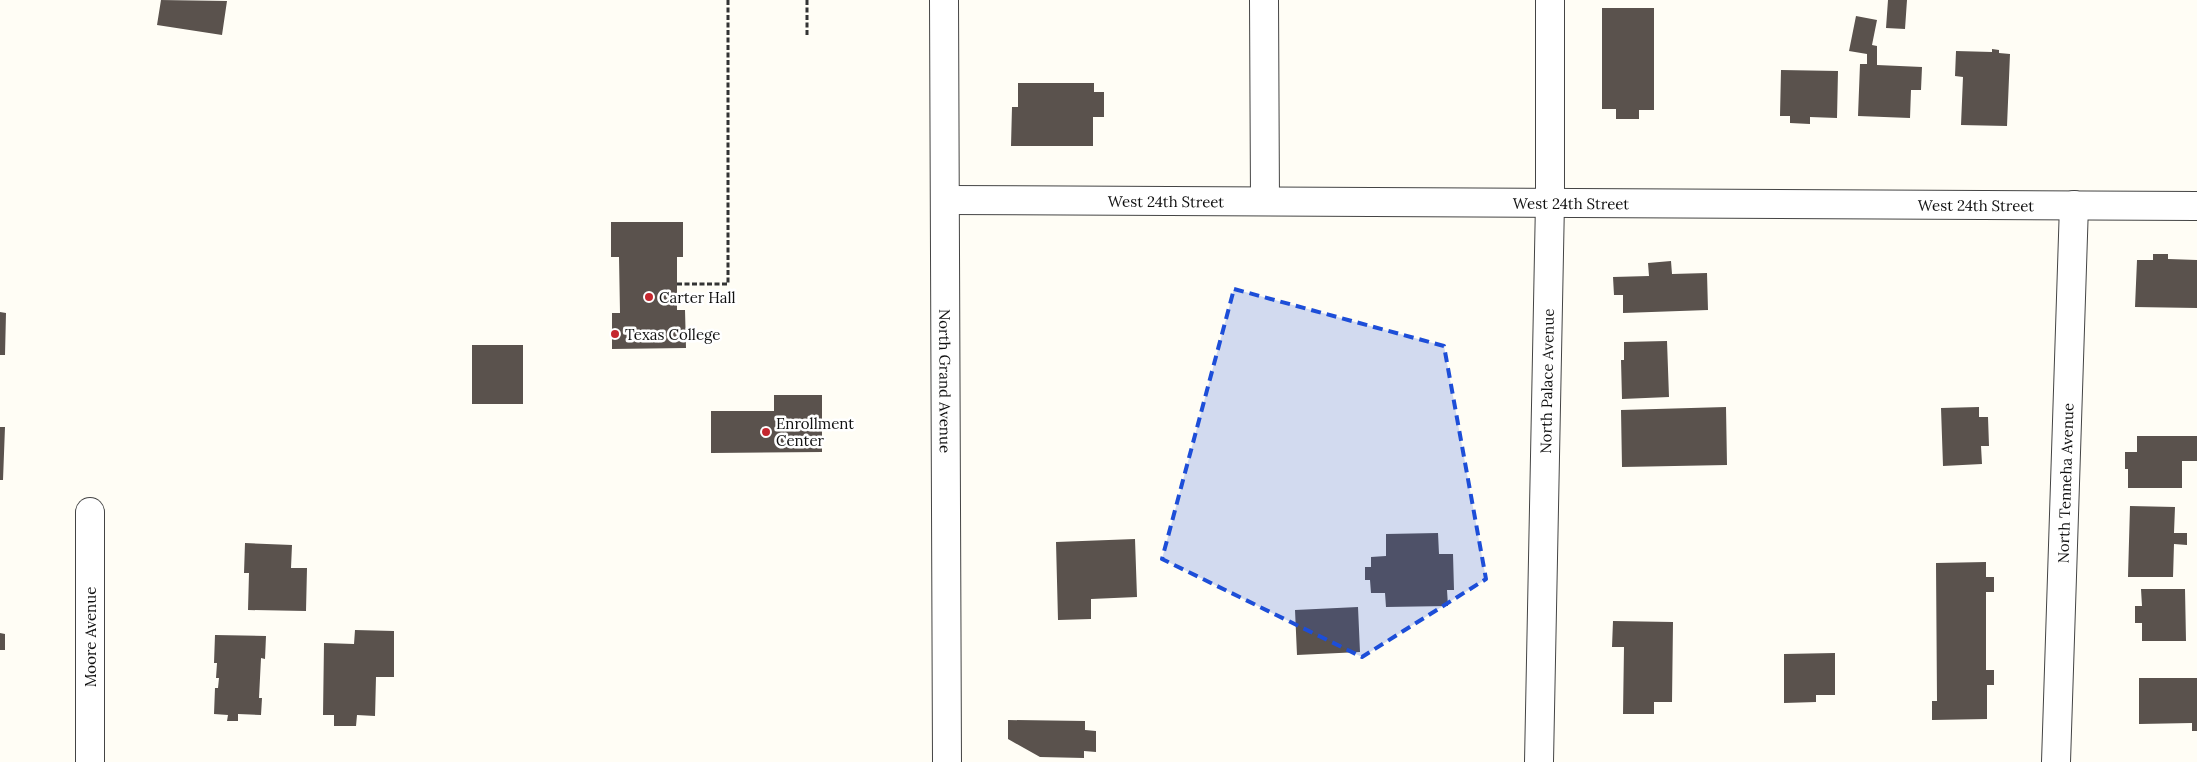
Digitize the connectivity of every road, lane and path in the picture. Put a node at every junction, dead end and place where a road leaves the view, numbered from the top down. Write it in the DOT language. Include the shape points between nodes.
graph roads {
  1 [pos="728,0"];
  2 [pos="807,0"];
  3 [pos="944,0"];
  4 [pos="1264,0"];
  5 [pos="1550,0"];
  6 [pos="807,36"];
  7 [pos="946,200"];
  8 [pos="1265,201"];
  9 [pos="1550,202"];
  10 [pos="2074,206"];
  11 [pos="2197,206"];
  12 [pos="677,284"];
  13 [pos="90,512"];
  14 [pos="90,762"];
  15 [pos="946,762"];
  16 [pos="1538,762"];
  17 [pos="2056,762"];
  1 -- 12 [label="path" via="728,284"];
  2 -- 6 [label="path"];
  3 -- 7 [label="street, North Grand Avenue"];
  4 -- 8 [label="street"];
  5 -- 9 [label="street, North Palace Avenue"];
  7 -- 8 [label="street, West 24th Street"];
  7 -- 15 [label="street, North Grand Avenue"];
  8 -- 9 [label="street, West 24th Street"];
  9 -- 10 [label="street, West 24th Street"];
  9 -- 16 [label="street, North Palace Avenue"];
  10 -- 11 [label="street, West 24th Street"];
  10 -- 17 [label="street, North Tenneha Avenue"];
  13 -- 14 [label="street, Moore Avenue"];
}
